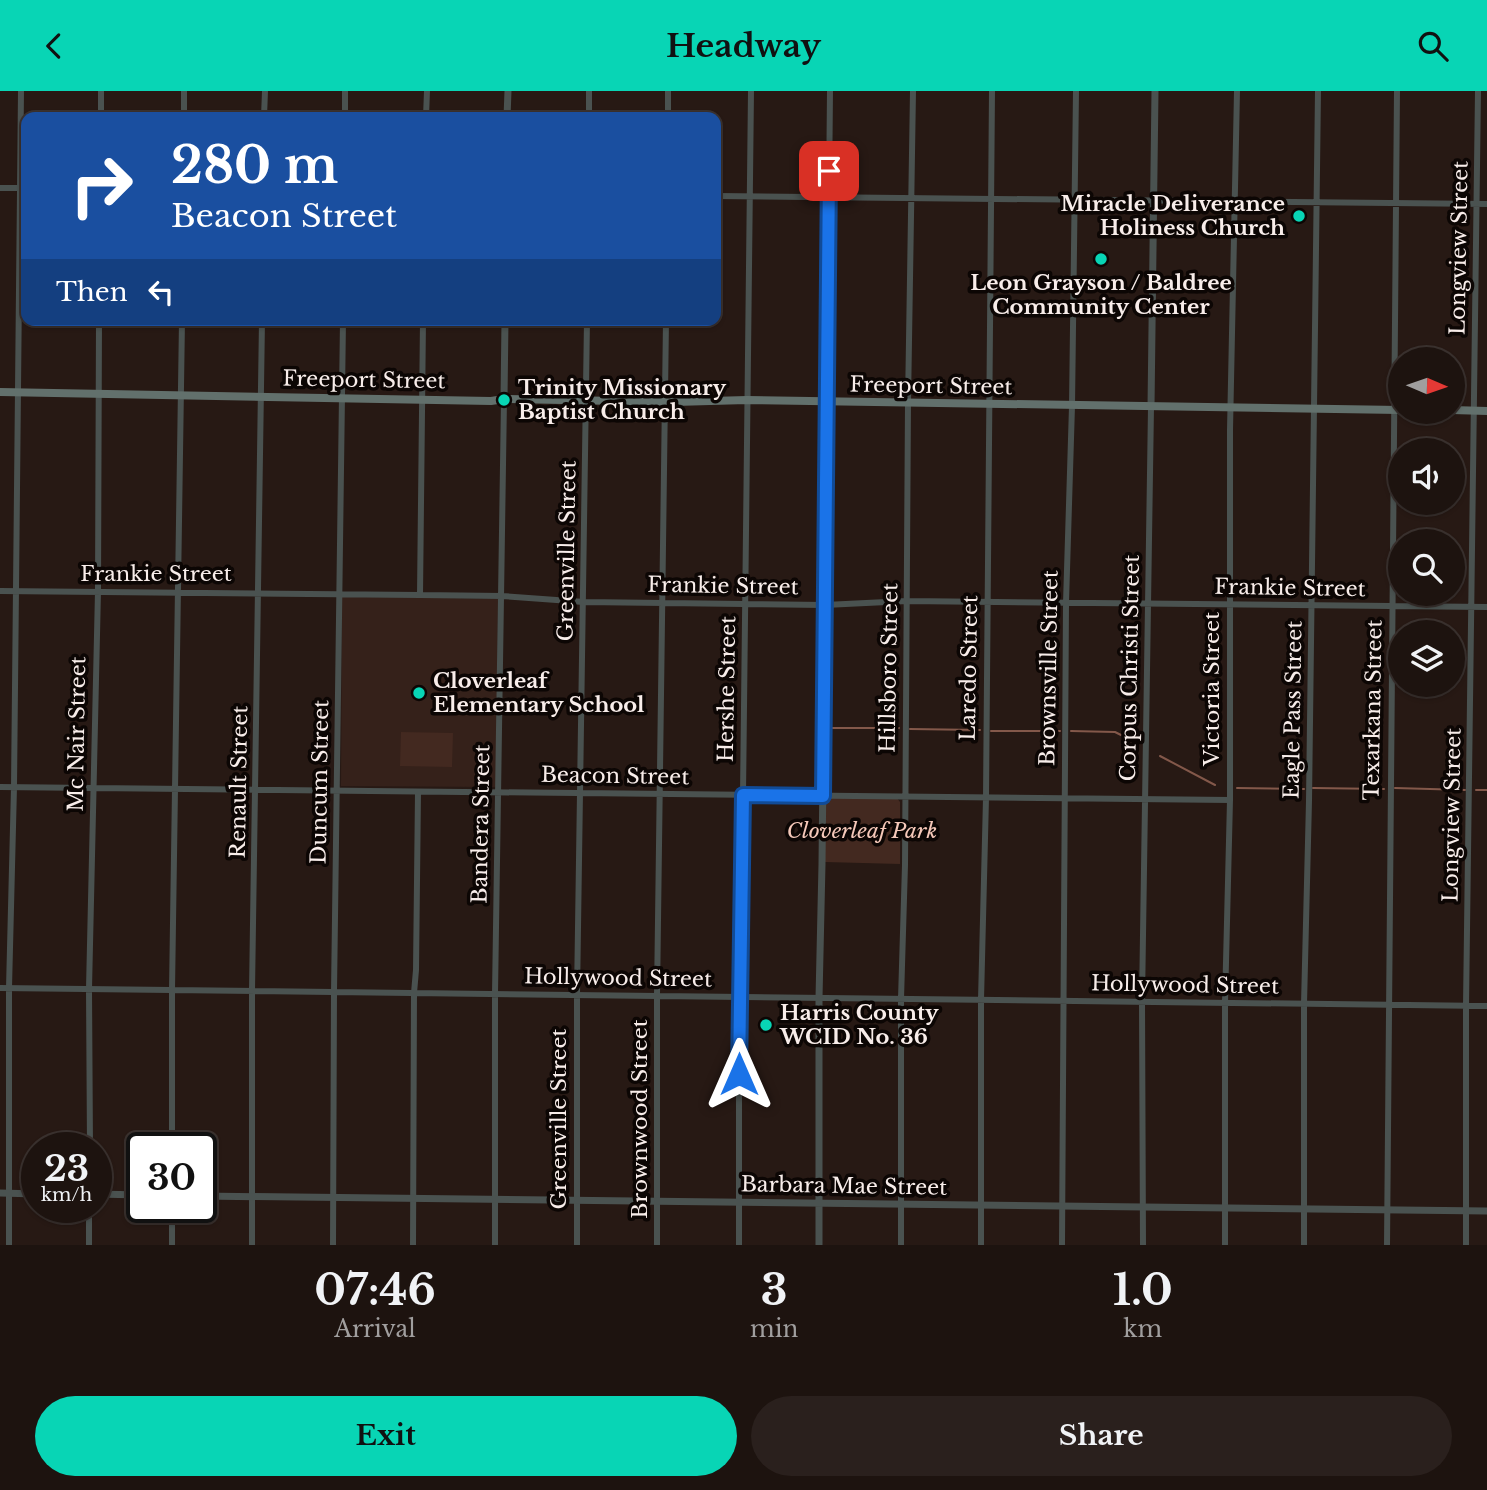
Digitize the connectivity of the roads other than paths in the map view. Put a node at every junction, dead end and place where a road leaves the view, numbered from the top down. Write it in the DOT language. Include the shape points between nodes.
graph roads {
  1 [pos="21,91"];
  2 [pos="101,91"];
  3 [pos="184,91"];
  4 [pos="265,91"];
  5 [pos="345,91"];
  6 [pos="426,91"];
  7 [pos="508,91"];
  8 [pos="589,91"];
  9 [pos="668,91"];
  10 [pos="751,91"];
  11 [pos="830,91"];
  12 [pos="913,91"];
  13 [pos="992,91"];
  14 [pos="1076,91"];
  15 [pos="1155,91"];
  16 [pos="1237,91"];
  17 [pos="1318,91"];
  18 [pos="1396,91"];
  19 [pos="1478,91"];
  20 [pos="21,112"];
  21 [pos="101,112"];
  22 [pos="184,112"];
  23 [pos="264,112"];
  24 [pos="345,112"];
  25 [pos="426,112"];
  26 [pos="507,112"];
  27 [pos="589,112"];
  28 [pos="668,112"];
  29 [pos="0,188"];
  30 [pos="21,188"];
  31 [pos="721,196"];
  32 [pos="750,197"];
  33 [pos="829,198"];
  34 [pos="912,199"];
  35 [pos="991,200"];
  36 [pos="1074,201"];
  37 [pos="1153,201"];
  38 [pos="1236,202"];
  39 [pos="1316,203"];
  40 [pos="1396,203"];
  41 [pos="1477,204"];
  42 [pos="1487,204"];
  43 [pos="21,270"];
  44 [pos="99,326"];
  45 [pos="182,326"];
  46 [pos="262,326"];
  47 [pos="343,326"];
  48 [pos="423,326"];
  49 [pos="505,326"];
  50 [pos="587,326"];
  51 [pos="666,326"];
  52 [pos="1397,347"];
  53 [pos="0,392"];
  54 [pos="18,392"];
  55 [pos="98,394"];
  56 [pos="181,395"];
  57 [pos="261,396"];
  58 [pos="342,397"];
  59 [pos="422,398"];
  60 [pos="504,399"];
  61 [pos="586,400"];
  62 [pos="747,400"];
  63 [pos="665,401"];
  64 [pos="827,401"];
  65 [pos="908,403"];
  66 [pos="989,404"];
  67 [pos="1072,406"];
  68 [pos="1151,407"];
  69 [pos="1232,408"];
  70 [pos="1314,409"];
  71 [pos="1388,410"];
  72 [pos="1465,411"];
  73 [pos="1474,411"];
  74 [pos="1487,411"];
  75 [pos="1397,424"];
  76 [pos="1393,529"];
  77 [pos="0,591"];
  78 [pos="97,591"];
  79 [pos="16,592"];
  80 [pos="178,592"];
  81 [pos="258,593"];
  82 [pos="339,594"];
  83 [pos="420,595"];
  84 [pos="502,596"];
  85 [pos="907,601"];
  86 [pos="987,601"];
  87 [pos="584,602"];
  88 [pos="663,603"];
  89 [pos="1066,603"];
  90 [pos="1148,603"];
  91 [pos="745,604"];
  92 [pos="1229,604"];
  93 [pos="825,605"];
  94 [pos="1311,605"];
  95 [pos="1388,606"];
  96 [pos="1391,606"];
  97 [pos="1472,607"];
  98 [pos="1487,607"];
  99 [pos="0,787"];
  100 [pos="14,787"];
  101 [pos="94,788"];
  102 [pos="177,789"];
  103 [pos="257,790"];
  104 [pos="338,791"];
  105 [pos="418,792"];
  106 [pos="500,792"];
  107 [pos="582,793"];
  108 [pos="661,794"];
  109 [pos="743,795"];
  110 [pos="823,796"];
  111 [pos="905,797"];
  112 [pos="986,798"];
  113 [pos="1065,798"];
  114 [pos="1146,798"];
  115 [pos="1230,800"];
  116 [pos="0,988"];
  117 [pos="9,988"];
  118 [pos="89,989"];
  119 [pos="172,990"];
  120 [pos="252,991"];
  121 [pos="334,992"];
  122 [pos="414,993"];
  123 [pos="495,994"];
  124 [pos="577,995"];
  125 [pos="657,996"];
  126 [pos="739,997"];
  127 [pos="819,998"];
  128 [pos="901,999"];
  129 [pos="981,1000"];
  130 [pos="1062,1001"];
  131 [pos="1142,1001"];
  132 [pos="1226,1003"];
  133 [pos="1304,1004"];
  134 [pos="1387,1005"];
  135 [pos="1466,1006"];
  136 [pos="1487,1006"];
  137 [pos="90,1132"];
  138 [pos="172,1132"];
  139 [pos="0,1193"];
  140 [pos="10,1193"];
  141 [pos="21,1193"];
  142 [pos="217,1196"];
  143 [pos="252,1196"];
  144 [pos="334,1197"];
  145 [pos="414,1198"];
  146 [pos="496,1199"];
  147 [pos="577,1200"];
  148 [pos="657,1201"];
  149 [pos="739,1202"];
  150 [pos="819,1203"];
  151 [pos="901,1204"];
  152 [pos="982,1205"];
  153 [pos="1062,1205"];
  154 [pos="1143,1207"];
  155 [pos="1226,1208"];
  156 [pos="1304,1209"];
  157 [pos="1387,1210"];
  158 [pos="1467,1210"];
  159 [pos="1487,1211"];
  160 [pos="89,1223"];
  161 [pos="172,1223"];
  162 [pos="9,1245"];
  163 [pos="89,1245"];
  164 [pos="172,1245"];
  165 [pos="251,1245"];
  166 [pos="333,1245"];
  167 [pos="413,1245"];
  168 [pos="495,1245"];
  169 [pos="577,1245"];
  170 [pos="657,1245"];
  171 [pos="739,1245"];
  172 [pos="819,1245"];
  173 [pos="901,1245"];
  174 [pos="981,1245"];
  175 [pos="1062,1245"];
  176 [pos="1143,1245"];
  177 [pos="1226,1245"];
  178 [pos="1304,1245"];
  179 [pos="1387,1245"];
  180 [pos="1466,1245"];
  1 -- 20 [label="street"];
  2 -- 21 [label="street"];
  3 -- 22 [label="street"];
  4 -- 23 [label="street"];
  5 -- 24 [label="street"];
  6 -- 25 [label="street"];
  7 -- 26 [label="street"];
  8 -- 27 [label="street"];
  9 -- 28 [label="street"];
  10 -- 32 [label="street, Hershe Street"];
  11 -- 33 [label="street"];
  12 -- 34 [label="street, Hillsboro Street"];
  13 -- 35 [label="street, Laredo Street"];
  14 -- 36 [label="street, Brownsville Street"];
  15 -- 37 [label="street, Corpus Christi Street"];
  16 -- 38 [label="street, Victoria Street"];
  17 -- 39 [label="street, Eagle Pass Street"];
  18 -- 40 [label="street, Texarkana Street"];
  19 -- 41 [label="street, Longview Street"];
  29 -- 30 [label="street"];
  31 -- 32 [label="street"];
  32 -- 33 [label="street"];
  32 -- 62 [label="street, Hershe Street"];
  33 -- 34 [label="street"];
  33 -- 64 [label="street"];
  34 -- 35 [label="street"];
  34 -- 65 [label="street, Hillsboro Street"];
  35 -- 36 [label="street"];
  35 -- 66 [label="street, Laredo Street"];
  36 -- 37 [label="street"];
  36 -- 67 [label="street, Brownsville Street"];
  37 -- 38 [label="street"];
  37 -- 68 [label="street, Corpus Christi Street"];
  38 -- 39 [label="street"];
  38 -- 69 [label="street, Victoria Street"];
  39 -- 40 [label="street"];
  39 -- 70 [label="street, Eagle Pass Street"];
  40 -- 41 [label="street"];
  40 -- 52 [label="street, Texarkana Street"];
  41 -- 42 [label="street"];
  41 -- 73 [label="street, Longview Street"];
  43 -- 54 [label="street"];
  44 -- 55 [label="street, Mc Nair Street"];
  45 -- 56 [label="street"];
  46 -- 57 [label="street, Renault Street"];
  47 -- 58 [label="street, Duncum Street"];
  48 -- 59 [label="street"];
  49 -- 60 [label="street, Bandera Street"];
  50 -- 61 [label="street, Greenville Street"];
  51 -- 63 [label="street, Brownwood Street"];
  53 -- 54 [label="main road, Freeport Street"];
  54 -- 55 [label="main road, Freeport Street"];
  54 -- 79 [label="street"];
  55 -- 56 [label="main road, Freeport Street"];
  55 -- 78 [label="street, Mc Nair Street"];
  56 -- 57 [label="main road, Freeport Street"];
  56 -- 80 [label="street"];
  57 -- 58 [label="main road, Freeport Street"];
  57 -- 81 [label="street, Renault Street"];
  58 -- 59 [label="main road, Freeport Street"];
  58 -- 82 [label="street, Duncum Street"];
  59 -- 60 [label="main road, Freeport Street"];
  59 -- 83 [label="street"];
  60 -- 61 [label="main road, Freeport Street"];
  60 -- 84 [label="street, Bandera Street"];
  61 -- 63 [label="main road, Freeport Street"];
  61 -- 87 [label="street, Greenville Street"];
  62 -- 63 [label="main road, Freeport Street"];
  62 -- 64 [label="main road, Freeport Street"];
  62 -- 91 [label="street, Hershe Street"];
  63 -- 88 [label="street, Brownwood Street"];
  64 -- 65 [label="main road, Freeport Street"];
  64 -- 93 [label="street"];
  65 -- 66 [label="main road, Freeport Street"];
  65 -- 85 [label="street, Hillsboro Street"];
  66 -- 67 [label="main road, Freeport Street"];
  66 -- 86 [label="street, Laredo Street"];
  67 -- 68 [label="main road, Freeport Street"];
  67 -- 89 [label="street, Brownsville Street"];
  68 -- 69 [label="main road, Freeport Street"];
  68 -- 90 [label="street, Corpus Christi Street"];
  69 -- 70 [label="main road, Freeport Street"];
  69 -- 92 [label="street, Victoria Street"];
  70 -- 71 [label="main road, Freeport Street"];
  70 -- 94 [label="street, Eagle Pass Street"];
  72 -- 73 [label="main road"];
  73 -- 74 [label="main road"];
  73 -- 97 [label="street, Longview Street"];
  75 -- 76 [label="street, Texarkana Street"];
  77 -- 79 [label="street, Frankie Street"];
  78 -- 79 [label="street, Frankie Street"];
  78 -- 80 [label="street, Frankie Street"];
  78 -- 101 [label="street, Mc Nair Street"];
  79 -- 100 [label="street"];
  80 -- 81 [label="street, Frankie Street"];
  80 -- 102 [label="street"];
  81 -- 82 [label="street, Frankie Street"];
  81 -- 103 [label="street, Renault Street"];
  82 -- 83 [label="street, Frankie Street"];
  82 -- 104 [label="street, Duncum Street"];
  83 -- 84 [label="street, Frankie Street"];
  84 -- 87 [label="street, Frankie Street"];
  84 -- 106 [label="street, Bandera Street"];
  85 -- 86 [label="street, Frankie Street"];
  85 -- 93 [label="street, Frankie Street"];
  85 -- 111 [label="street, Hillsboro Street"];
  86 -- 89 [label="street, Frankie Street"];
  86 -- 112 [label="street, Laredo Street"];
  87 -- 88 [label="street, Frankie Street"];
  87 -- 107 [label="street, Greenville Street"];
  88 -- 91 [label="street, Frankie Street"];
  88 -- 108 [label="street, Brownwood Street"];
  89 -- 90 [label="street, Frankie Street"];
  89 -- 113 [label="street, Brownsville Street"];
  90 -- 92 [label="street, Frankie Street"];
  90 -- 114 [label="street, Corpus Christi Street"];
  91 -- 93 [label="street, Frankie Street"];
  91 -- 109 [label="street, Hershe Street"];
  92 -- 94 [label="street, Frankie Street"];
  92 -- 115 [label="street, Victoria Street"];
  93 -- 110 [label="street"];
  94 -- 95 [label="street, Frankie Street"];
  94 -- 133 [label="street, Eagle Pass Street"];
  96 -- 97 [label="street, Frankie Street"];
  96 -- 134 [label="street, Texarkana Street"];
  97 -- 98 [label="street, Frankie Street"];
  97 -- 135 [label="street, Longview Street"];
  99 -- 100 [label="street, Beacon Street"];
  100 -- 101 [label="street, Beacon Street"];
  100 -- 117 [label="street"];
  101 -- 102 [label="street, Beacon Street"];
  101 -- 118 [label="street, Mc Nair Street"];
  102 -- 103 [label="street, Beacon Street"];
  102 -- 119 [label="street"];
  103 -- 104 [label="street, Beacon Street"];
  103 -- 120 [label="street, Renault Street"];
  104 -- 105 [label="street, Beacon Street"];
  104 -- 121 [label="street, Duncum Street"];
  105 -- 106 [label="street, Beacon Street"];
  105 -- 122 [label="street"];
  106 -- 107 [label="street, Beacon Street"];
  106 -- 123 [label="street, Bandera Street"];
  107 -- 108 [label="street, Beacon Street"];
  107 -- 124 [label="street, Greenville Street"];
  108 -- 109 [label="street, Beacon Street"];
  108 -- 125 [label="street, Brownwood Street"];
  109 -- 110 [label="street, Beacon Street"];
  109 -- 126 [label="street, Hershe Street"];
  110 -- 111 [label="street, Beacon Street"];
  110 -- 127 [label="street"];
  111 -- 112 [label="street, Beacon Street"];
  111 -- 128 [label="street, Hillsboro Street"];
  112 -- 113 [label="street, Beacon Street"];
  112 -- 129 [label="street, Laredo Street"];
  113 -- 114 [label="street, Beacon Street"];
  113 -- 130 [label="street, Brownsville Street"];
  114 -- 115 [label="street, Beacon Street"];
  114 -- 131 [label="street, Corpus Christi Street"];
  115 -- 132 [label="street, Victoria Street"];
  116 -- 117 [label="street, Hollywood Street"];
  117 -- 118 [label="street, Hollywood Street"];
  117 -- 140 [label="street"];
  118 -- 119 [label="street, Hollywood Street"];
  118 -- 137 [label="street, Mc Nair Street"];
  119 -- 120 [label="street, Hollywood Street"];
  119 -- 138 [label="street"];
  120 -- 121 [label="street, Hollywood Street"];
  120 -- 143 [label="street, Renault Street"];
  121 -- 122 [label="street, Hollywood Street"];
  121 -- 144 [label="street, Duncum Street"];
  122 -- 123 [label="street, Hollywood Street"];
  122 -- 145 [label="street"];
  123 -- 124 [label="street, Hollywood Street"];
  123 -- 146 [label="street, Bandera Street"];
  124 -- 125 [label="street, Hollywood Street"];
  124 -- 147 [label="street, Greenville Street"];
  125 -- 126 [label="street, Hollywood Street"];
  125 -- 148 [label="street, Brownwood Street"];
  126 -- 127 [label="street, Hollywood Street"];
  126 -- 149 [label="street, Hershe Street"];
  127 -- 128 [label="street, Hollywood Street"];
  127 -- 150 [label="street"];
  128 -- 129 [label="street, Hollywood Street"];
  128 -- 151 [label="street, Hillsboro Street"];
  129 -- 130 [label="street, Hollywood Street"];
  129 -- 152 [label="street, Laredo Street"];
  130 -- 131 [label="street, Hollywood Street"];
  130 -- 153 [label="street, Brownsville Street"];
  131 -- 132 [label="street, Hollywood Street"];
  131 -- 154 [label="street, Corpus Christi Street"];
  132 -- 133 [label="street, Hollywood Street"];
  132 -- 155 [label="street, Victoria Street"];
  133 -- 134 [label="street, Hollywood Street"];
  133 -- 156 [label="street, Eagle Pass Street"];
  134 -- 135 [label="street, Hollywood Street"];
  134 -- 157 [label="street, Texarkana Street"];
  135 -- 136 [label="street, Hollywood Street"];
  135 -- 158 [label="street, Longview Street"];
  139 -- 140 [label="street"];
  140 -- 141 [label="street"];
  140 -- 162 [label="street"];
  142 -- 143 [label="street, Barbara Mae Street"];
  143 -- 144 [label="street, Barbara Mae Street"];
  143 -- 165 [label="street, Renault Street"];
  144 -- 145 [label="street, Barbara Mae Street"];
  144 -- 166 [label="street, Duncum Street"];
  145 -- 146 [label="street, Barbara Mae Street"];
  145 -- 167 [label="street"];
  146 -- 147 [label="street, Barbara Mae Street"];
  146 -- 168 [label="street, Bandera Street"];
  147 -- 148 [label="street, Barbara Mae Street"];
  147 -- 169 [label="street, Greenville Street"];
  148 -- 149 [label="street, Barbara Mae Street"];
  148 -- 170 [label="street, Brownwood Street"];
  149 -- 150 [label="street, Barbara Mae Street"];
  149 -- 171 [label="street, Hershe Street"];
  150 -- 151 [label="street, Barbara Mae Street"];
  150 -- 172 [label="street"];
  151 -- 152 [label="street, Barbara Mae Street"];
  151 -- 173 [label="street, Hillsboro Street"];
  152 -- 153 [label="street, Barbara Mae Street"];
  152 -- 174 [label="street, Laredo Street"];
  153 -- 154 [label="street, Barbara Mae Street"];
  153 -- 175 [label="street, Brownsville Street"];
  154 -- 155 [label="street, Barbara Mae Street"];
  154 -- 176 [label="street, Corpus Christi Street"];
  155 -- 156 [label="street, Barbara Mae Street"];
  155 -- 177 [label="street, Victoria Street"];
  156 -- 157 [label="street, Barbara Mae Street"];
  156 -- 178 [label="street, Eagle Pass Street"];
  157 -- 158 [label="street, Barbara Mae Street"];
  157 -- 179 [label="street, Texarkana Street"];
  158 -- 159 [label="street, Barbara Mae Street"];
  158 -- 180 [label="street, Longview Street"];
  160 -- 163 [label="street"];
  161 -- 164 [label="street"];
}
